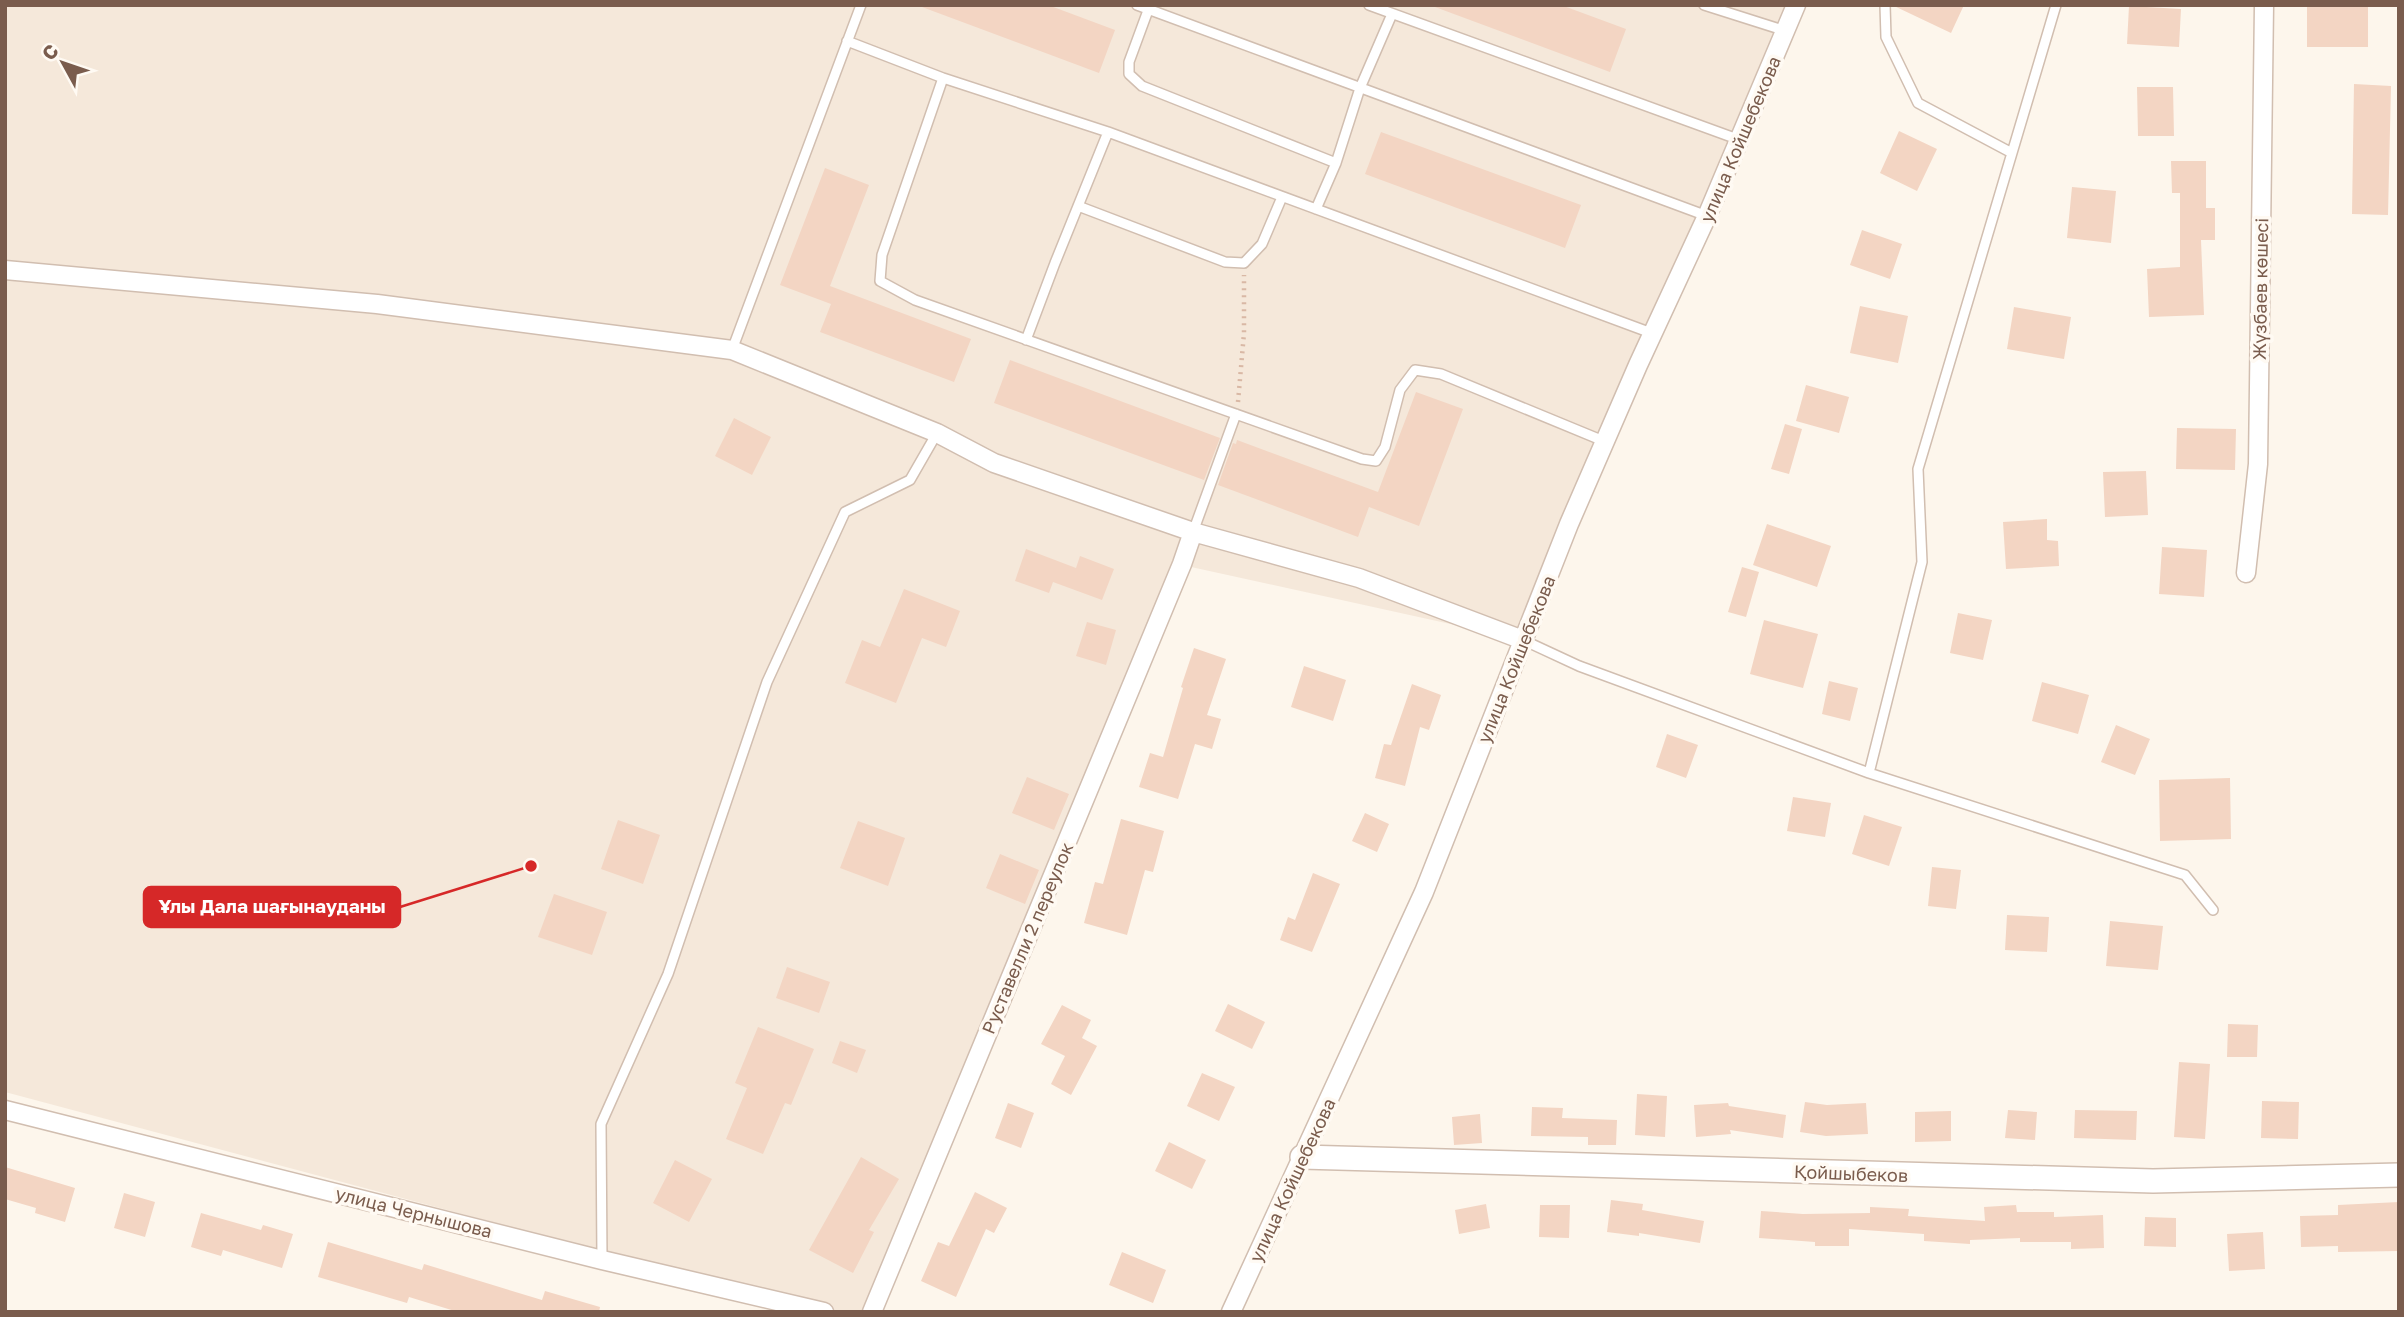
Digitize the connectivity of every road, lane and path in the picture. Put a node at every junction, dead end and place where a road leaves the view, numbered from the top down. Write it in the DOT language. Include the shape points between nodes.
graph roads {
  1 [pos="861,5"];
  2 [pos="1137,5"];
  3 [pos="1369,5"];
  4 [pos="1704,5"];
  5 [pos="1796,5"];
  6 [pos="1885,5"];
  7 [pos="2056,5"];
  8 [pos="2264,5"];
  9 [pos="1150,7"];
  10 [pos="1392,14"];
  11 [pos="1786,32"];
  12 [pos="847,41"];
  13 [pos="943,78"];
  14 [pos="1360,88"];
  15 [pos="1108,132"];
  16 [pos="1740,140"];
  17 [pos="2012,153"];
  18 [pos="1336,163"];
  19 [pos="1282,197"];
  20 [pos="1079,206"];
  21 [pos="1316,209"];
  22 [pos="1707,216"];
  23 [pos="1244,263"];
  24 [pos="5,270"];
  25 [pos="1654,334"];
  26 [pos="1026,340"];
  27 [pos="732,349"];
  28 [pos="1236,414"];
  29 [pos="937,433"];
  30 [pos="1606,442"];
  31 [pos="1193,532"];
  32 [pos="2246,573"];
  33 [pos="1524,640"];
  34 [pos="1869,773"];
  35 [pos="2213,910"];
  36 [pos="5,1110"];
  37 [pos="1303,1157"];
  38 [pos="2399,1175"];
  39 [pos="602,1260"];
  40 [pos="824,1312"];
  41 [pos="872,1312"];
  42 [pos="1231,1312"];
  1 -- 12 [label="lane"];
  2 -- 9 [label="lane"];
  3 -- 10 [label="lane"];
  4 -- 11 [label="lane"];
  5 -- 11 [label="street, улица Койшебекова"];
  6 -- 17 [label="lane" via="1886,37 1918,103"];
  7 -- 17 [label="lane"];
  8 -- 32 [label="street, Жүзбаев көшесі" via="2258,464"];
  9 -- 14 [label="lane"];
  9 -- 18 [label="lane" via="1129,62 1129,74 1142,86"];
  10 -- 14 [label="lane"];
  10 -- 16 [label="lane"];
  11 -- 16 [label="street, улица Койшебекова"];
  12 -- 13 [label="lane"];
  12 -- 27 [label="lane"];
  13 -- 15 [label="lane"];
  13 -- 26 [label="lane" via="882,255 880,281 915,300"];
  14 -- 18 [label="lane"];
  14 -- 22 [label="lane"];
  15 -- 19 [label="lane"];
  15 -- 20 [label="lane"];
  16 -- 22 [label="street, улица Койшебекова"];
  17 -- 34 [label="lane" via="1918,469 1922,562"];
  18 -- 21 [label="lane"];
  19 -- 21 [label="lane"];
  19 -- 23 [label="lane" via="1262,244"];
  20 -- 23 [label="lane" via="1225,262"];
  20 -- 26 [label="lane"];
  21 -- 25 [label="lane"];
  22 -- 25 [label="street, улица Койшебекова"];
  23 -- 28 [label="path" via="1244,332"];
  24 -- 27 [label="street" via="377,304"];
  25 -- 30 [label="street, улица Койшебекова"];
  26 -- 28 [label="lane"];
  27 -- 29 [label="street"];
  28 -- 30 [label="lane" via="1376,461 1385,447 1400,390 1415,370 1441,374"];
  28 -- 31 [label="lane"];
  29 -- 31 [label="street" via="994,463"];
  29 -- 39 [label="lane" via="909,480 845,512 767,682 668,974 601,1124"];
  30 -- 33 [label="street, улица Койшебекова"];
  31 -- 33 [label="street" via="1359,578"];
  31 -- 41 [label="street, Руставелли 2 переулок"];
  33 -- 34 [label="lane" via="1578,666"];
  33 -- 37 [label="street, улица Койшебекова" via="1424,892"];
  34 -- 35 [label="lane" via="2185,876"];
  36 -- 39 [label="street, улица Чернышова"];
  37 -- 38 [label="street, Қойшыбеков" via="2153,1181"];
  37 -- 42 [label="street, улица Койшебекова"];
  39 -- 40 [label="street, улица Чернышова"];
}
